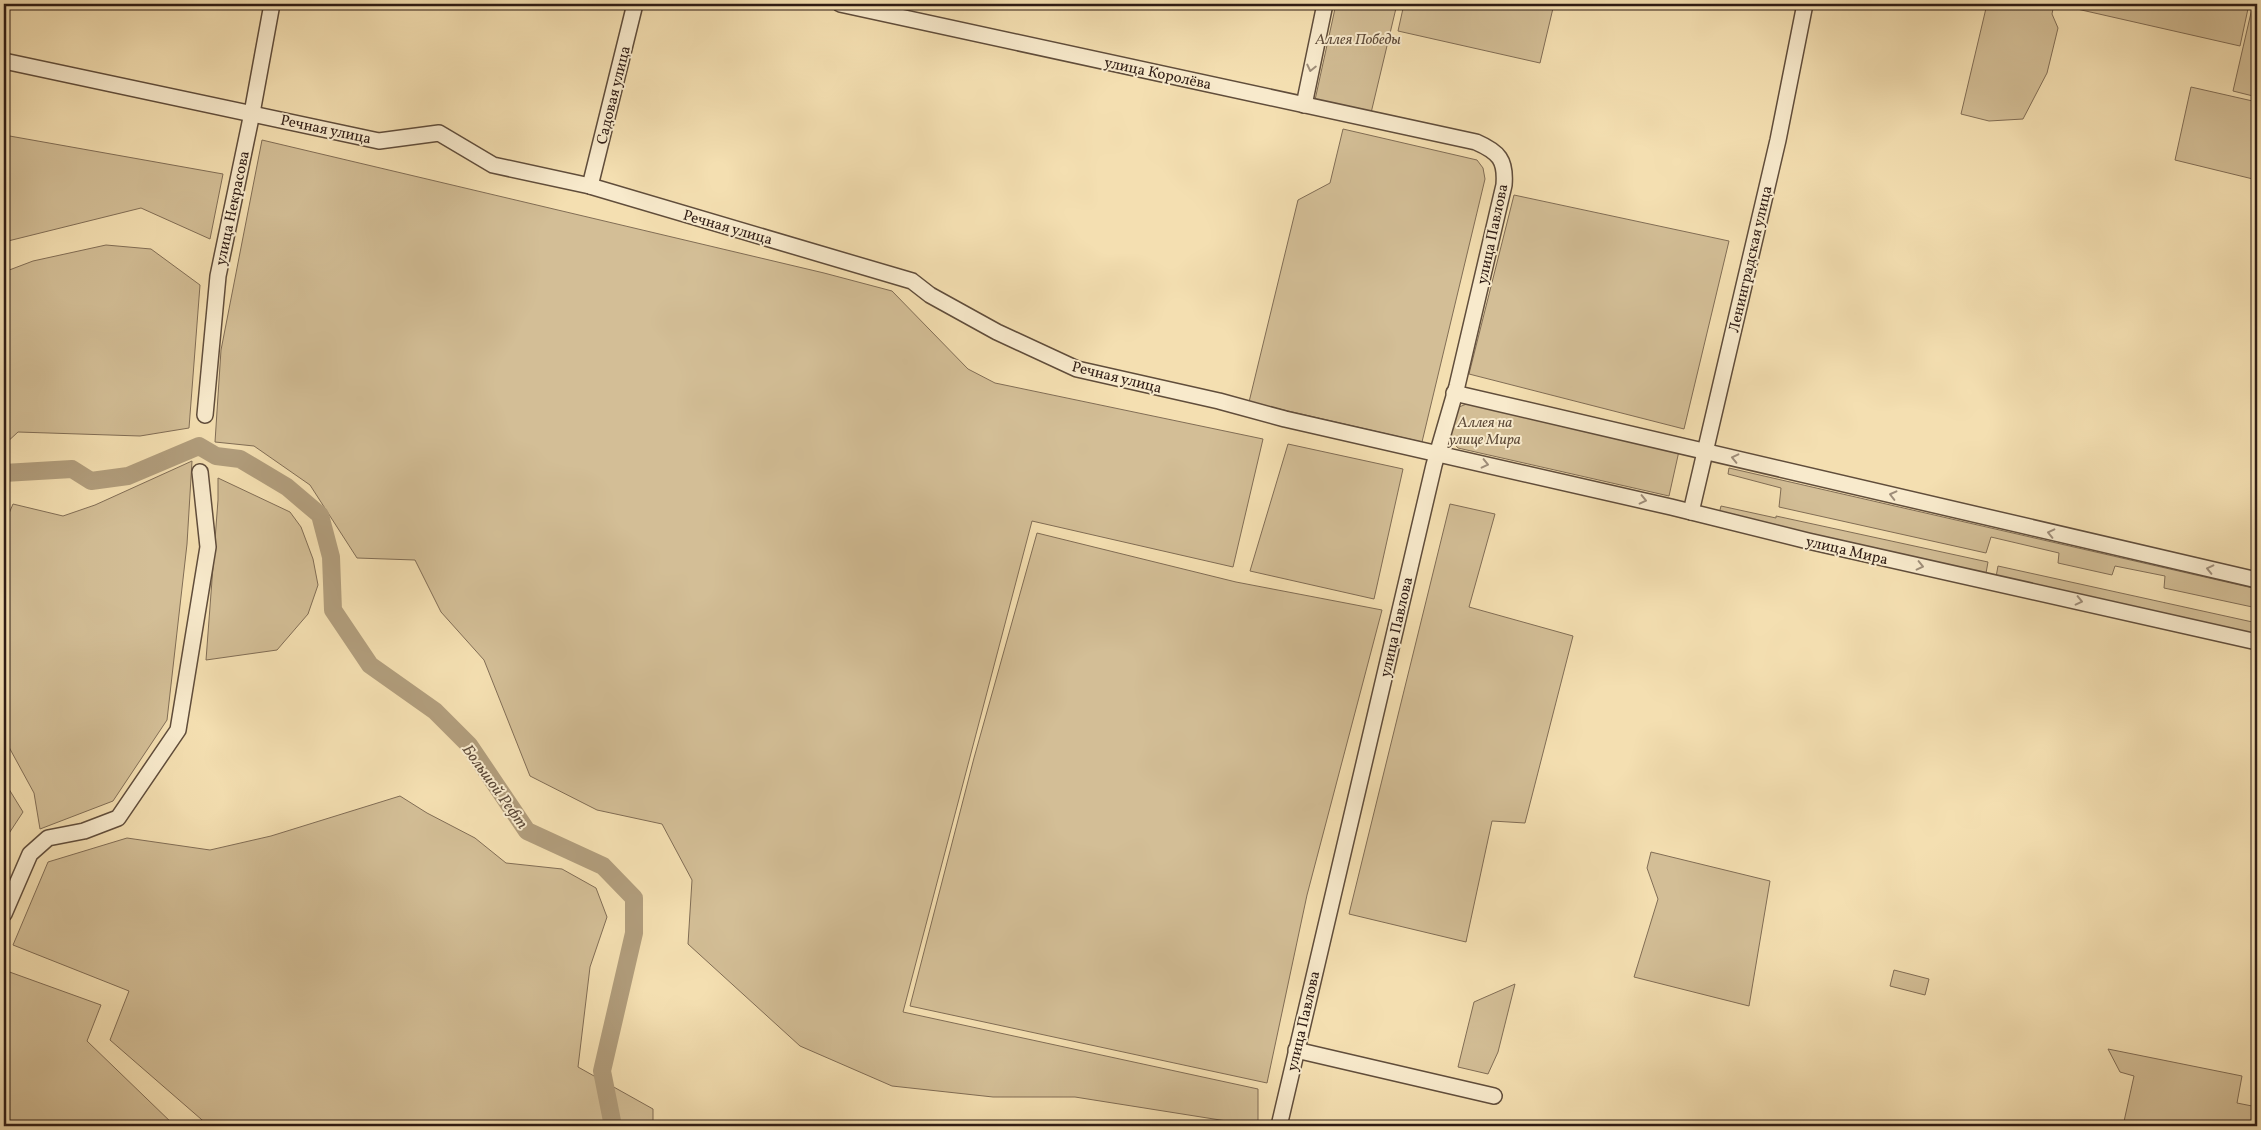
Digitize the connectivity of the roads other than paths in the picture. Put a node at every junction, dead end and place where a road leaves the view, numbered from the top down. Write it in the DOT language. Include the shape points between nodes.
graph roads {
  1 [pos="272,4"];
  2 [pos="635,4"];
  3 [pos="840,4"];
  4 [pos="1325,4"];
  5 [pos="1805,4"];
  6 [pos="4,61"];
  7 [pos="1304,105"];
  8 [pos="252,114"];
  9 [pos="1476,142"];
  10 [pos="590,186"];
  11 [pos="1454,393"];
  12 [pos="205,415"];
  13 [pos="1705,451"];
  14 [pos="1437,453"];
  15 [pos="200,472"];
  16 [pos="1691,512"];
  17 [pos="2257,580"];
  18 [pos="2257,642"];
  19 [pos="4,914"];
  20 [pos="1296,1050"];
  21 [pos="1494,1096"];
  22 [pos="1279,1126"];
  1 -- 8 [label="street, улица Некрасова"];
  2 -- 10 [label="street, Садовая улица"];
  3 -- 7 [label="street, улица Королёва"];
  4 -- 7 [label="street, one-way"];
  5 -- 13 [label="street, Ленинградская улица" via="1778,140"];
  6 -- 8 [label="street, Речная улица"];
  7 -- 9 [label="street, улица Королёва"];
  8 -- 10 [label="street, Речная улица" via="379,141 439,133 493,165"];
  8 -- 12 [label="street, улица Некрасова" via="218,276"];
  9 -- 11 [label="street, улица Павлова" via="1492,149 1499,157 1505,169 1504,185"];
  10 -- 14 [label="street, Речная улица" via="912,281 930,295 997,332 1077,369"];
  11 -- 13 [label="street"];
  11 -- 14 [label="street, улица Павлова"];
  13 -- 16 [label="street, Ленинградская улица"];
  17 -- 13 [label="street, one-way"];
  14 -- 16 [label="street, улица Мира, one-way"];
  14 -- 20 [label="street, улица Павлова"];
  15 -- 19 [label="street" via="208,547 178,730 118,818 84,831 48,838 30,854"];
  16 -- 18 [label="street, улица Мира, one-way"];
  20 -- 21 [label="street"];
  20 -- 22 [label="street, улица Павлова"];
}
